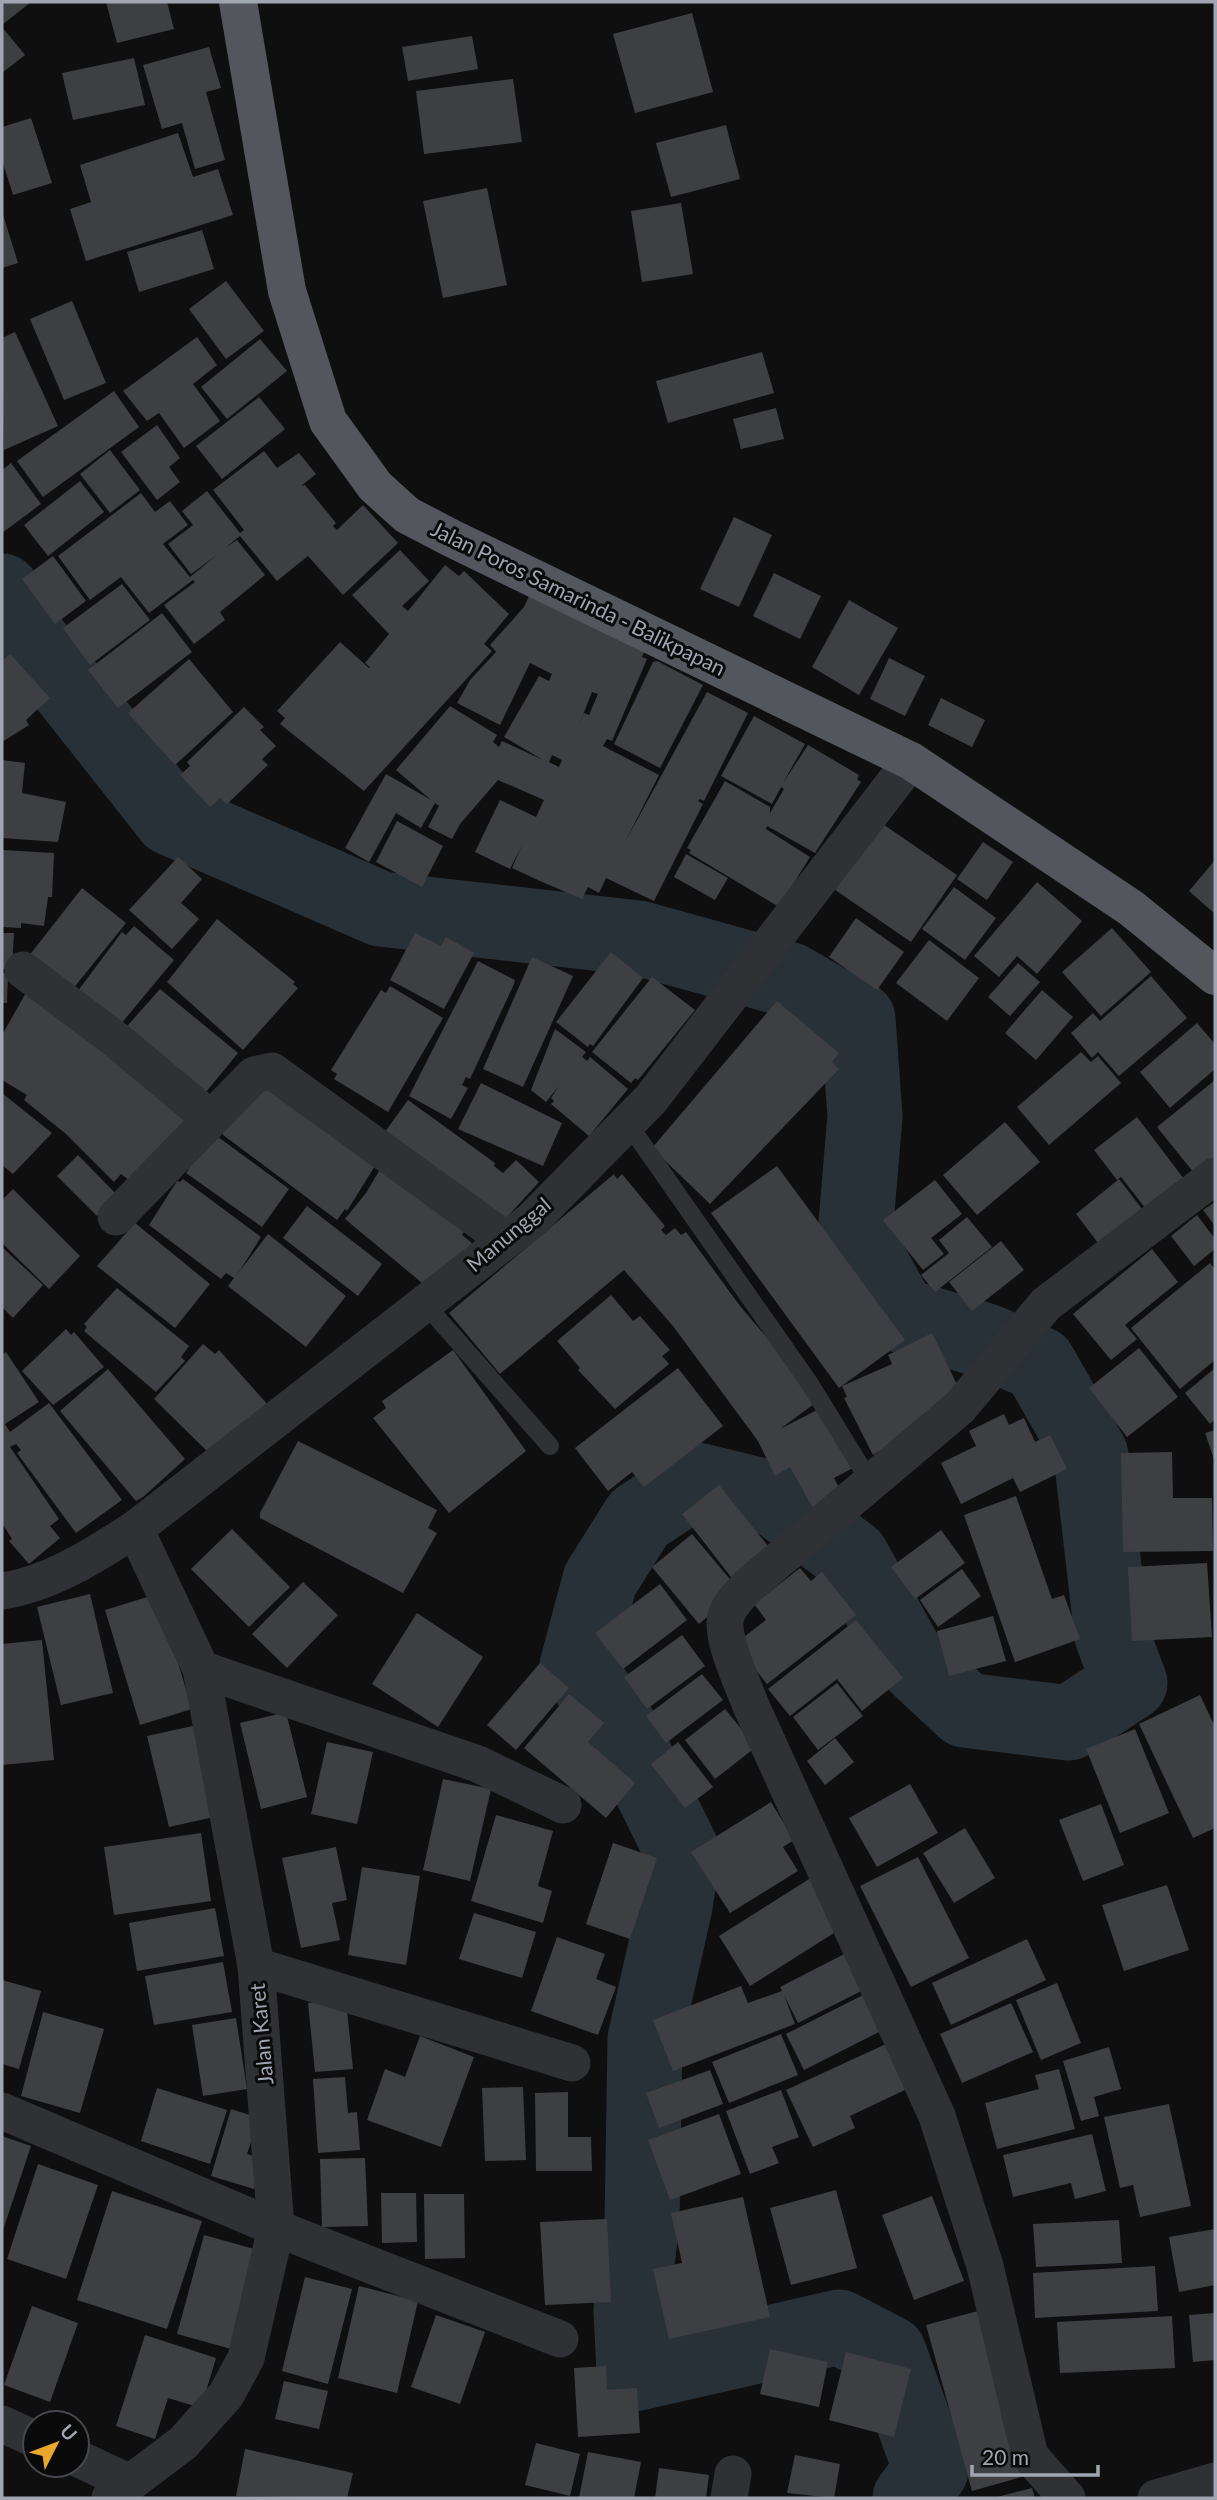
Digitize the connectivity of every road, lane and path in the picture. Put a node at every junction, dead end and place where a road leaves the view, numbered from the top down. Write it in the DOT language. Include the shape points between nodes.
graph roads {
  1 [pos="238,2"];
  2 [pos="911,761"];
  3 [pos="23,970"];
  4 [pos="1215,976"];
  5 [pos="211,1119"];
  6 [pos="627,1122"];
  7 [pos="1215,1175"];
  8 [pos="116,1217"];
  9 [pos="506,1241"];
  10 [pos="425,1304"];
  11 [pos="550,1446"];
  12 [pos="869,1480"];
  13 [pos="135,1529"];
  14 [pos="2,1591"];
  15 [pos="201,1669"];
  16 [pos="563,1805"];
  17 [pos="256,1966"];
  18 [pos="572,2063"];
  19 [pos="2,2111"];
  20 [pos="276,2228"];
  21 [pos="560,2339"];
  22 [pos="2,2424"];
  23 [pos="21,2433"];
  24 [pos="91,2471"];
  25 [pos="1215,2481"];
  26 [pos="117,2494"];
  27 [pos="1067,2498"];
  28 [pos="1156,2498"];
  1 -- 2 [label="highway, Jalan Poros Samarinda - Balikpapan" via="287,291 328,421 375,486 407,515"];
  2 -- 4 [label="highway, Jalan Poros Samarinda - Balikpapan" via="1130,908"];
  2 -- 6 [label="street, Manunggal" via="707,1028"];
  3 -- 5 [label="street"];
  5 -- 8 [label="street"];
  5 -- 9 [label="street" via="254,1075 271,1071"];
  6 -- 9 [label="street, Manunggal"];
  6 -- 12 [label="lane" via="810,1384"];
  7 -- 12 [label="street" via="1046,1304 960,1407"];
  9 -- 10 [label="street, Manunggal"];
  10 -- 11 [label="lane"];
  10 -- 13 [label="street, Manunggal"];
  12 -- 27 [label="street" via="729,1607 725,1619 729,1646 751,1706 937,2116 985,2266 1030,2456"];
  13 -- 14 [label="street, Manunggal" via="57,1574"];
  13 -- 15 [label="street, Jalan Karet"];
  15 -- 16 [label="street" via="478,1764"];
  15 -- 17 [label="street, Jalan Karet"];
  17 -- 18 [label="street"];
  17 -- 20 [label="street, Jalan Karet"];
  19 -- 20 [label="street"];
  20 -- 21 [label="street"];
  20 -- 26 [label="street, Jalan Karet" via="246,2358 226,2395 183,2443"];
  22 -- 23 [label="street"];
  24 -- 26 [label="street"];
  25 -- 28 [label="street"];
}
